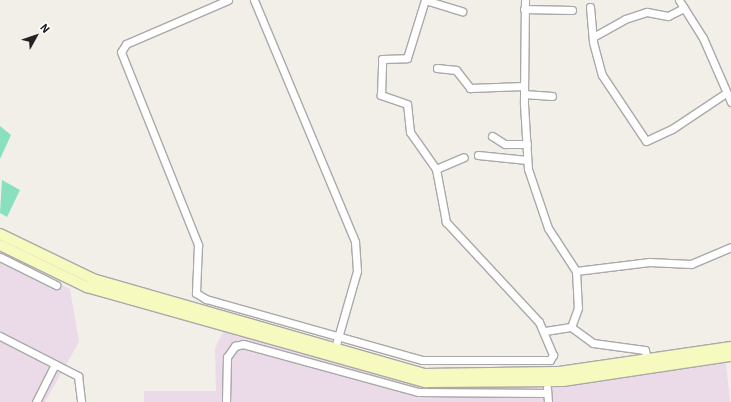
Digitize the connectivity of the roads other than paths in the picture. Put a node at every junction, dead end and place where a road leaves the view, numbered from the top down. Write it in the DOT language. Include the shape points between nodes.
graph roads {
  1 [pos="228,0"];
  2 [pos="254,0"];
  3 [pos="525,0"];
  4 [pos="679,0"];
  5 [pos="590,7"];
  6 [pos="684,8"];
  7 [pos="524,9"];
  8 [pos="572,10"];
  9 [pos="462,11"];
  10 [pos="593,36"];
  11 [pos="437,68"];
  12 [pos="524,90"];
  13 [pos="726,93"];
  14 [pos="552,96"];
  15 [pos="731,102"];
  16 [pos="492,136"];
  17 [pos="527,144"];
  18 [pos="478,155"];
  19 [pos="464,157"];
  20 [pos="527,160"];
  21 [pos="436,169"];
  22 [pos="0,234"];
  23 [pos="0,245"];
  24 [pos="731,247"];
  25 [pos="0,257"];
  26 [pos="576,271"];
  27 [pos="56,285"];
  28 [pos="570,327"];
  29 [pos="545,331"];
  30 [pos="0,336"];
  31 [pos="339,337"];
  32 [pos="731,347"];
  33 [pos="334,353"];
  34 [pos="731,356"];
  35 [pos="647,360"];
  36 [pos="55,364"];
  37 [pos="546,377"];
  38 [pos="548,393"];
  39 [pos="36,402"];
  40 [pos="81,402"];
  41 [pos="226,402"];
  42 [pos="548,402"];
  1 -- 31 [label="street" via="126,44 121,52 198,245 196,293 206,299"];
  2 -- 31 [label="street" via="355,242 357,271"];
  3 -- 7 [label="street"];
  4 -- 6 [label="street"];
  5 -- 10 [label="street"];
  6 -- 10 [label="street" via="668,16 647,12 625,19"];
  6 -- 13 [label="street" via="703,38"];
  7 -- 8 [label="street"];
  7 -- 12 [label="street"];
  9 -- 21 [label="street" via="425,0 407,58 382,59 380,95 407,104 410,132"];
  10 -- 13 [label="street" via="602,75 646,141 672,129"];
  11 -- 12 [label="street" via="456,70 470,88"];
  12 -- 14 [label="street"];
  12 -- 17 [label="street"];
  13 -- 15 [label="street"];
  16 -- 17 [label="street" via="505,144"];
  17 -- 20 [label="street"];
  18 -- 20 [label="street"];
  19 -- 21 [label="street"];
  20 -- 26 [label="street" via="531,185 548,228"];
  21 -- 29 [label="street" via="449,228"];
  22 -- 33 [label="street" via="92,279"];
  23 -- 33 [label="street" via="87,287"];
  24 -- 26 [label="street" via="691,264 649,262"];
  25 -- 27 [label="street"];
  26 -- 28 [label="street" via="578,308"];
  28 -- 29 [label="street"];
  28 -- 35 [label="street" via="593,343 645,350"];
  29 -- 31 [label="street" via="553,355 550,360 432,362"];
  30 -- 36 [label="street"];
  31 -- 33 [label="street"];
  32 -- 35 [label="street"];
  33 -- 37 [label="street" via="433,383"];
  34 -- 37 [label="street"];
  35 -- 37 [label="street"];
  36 -- 39 [label="street"];
  36 -- 40 [label="street" via="78,376"];
  37 -- 38 [label="street"];
  38 -- 41 [label="street" via="419,392 243,344 235,346 227,357"];
  38 -- 42 [label="street"];
}
